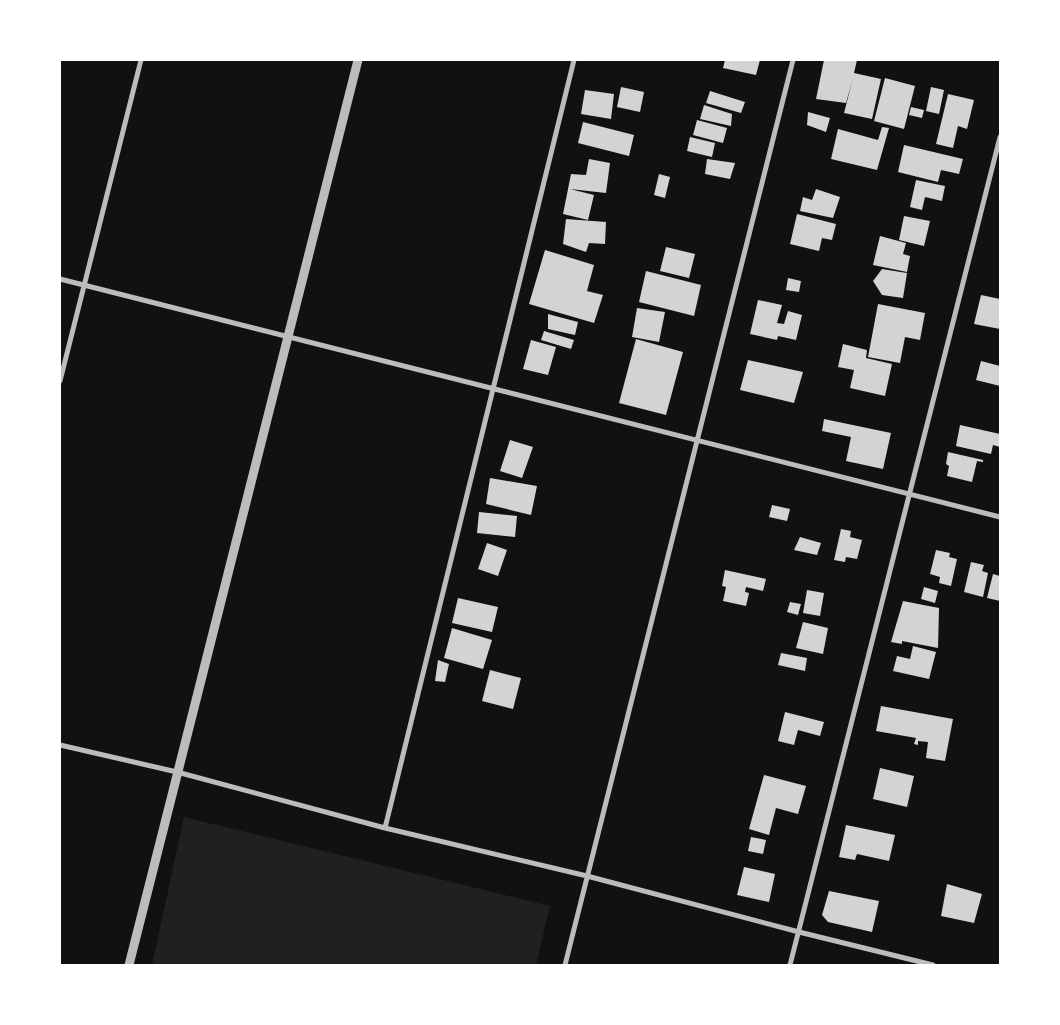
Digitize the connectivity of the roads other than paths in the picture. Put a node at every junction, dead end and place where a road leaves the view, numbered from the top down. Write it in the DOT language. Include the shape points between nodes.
graph roads {
  1 [pos="141,60"];
  2 [pos="358,60"];
  3 [pos="574,60"];
  4 [pos="793,60"];
  5 [pos="1000,137"];
  6 [pos="60,279"];
  7 [pos="84,285"];
  8 [pos="288,336"];
  9 [pos="60,381"];
  10 [pos="493,388"];
  11 [pos="697,440"];
  12 [pos="910,494"];
  13 [pos="1000,516"];
  14 [pos="60,745"];
  15 [pos="178,772"];
  16 [pos="385,828"];
  17 [pos="587,876"];
  18 [pos="799,932"];
  19 [pos="129,965"];
  20 [pos="565,965"];
  21 [pos="790,965"];
  22 [pos="934,965"];
  1 -- 7 [label="street"];
  2 -- 8 [label="street"];
  3 -- 10 [label="street"];
  4 -- 11 [label="street"];
  5 -- 12 [label="street"];
  6 -- 7 [label="street"];
  7 -- 8 [label="street"];
  7 -- 9 [label="street"];
  8 -- 10 [label="street"];
  8 -- 15 [label="street"];
  10 -- 11 [label="street"];
  10 -- 16 [label="street"];
  11 -- 12 [label="street"];
  11 -- 17 [label="street"];
  12 -- 13 [label="street"];
  12 -- 18 [label="street"];
  14 -- 15 [label="street"];
  15 -- 16 [label="street"];
  15 -- 19 [label="street"];
  16 -- 17 [label="street"];
  17 -- 18 [label="street"];
  17 -- 20 [label="street"];
  18 -- 21 [label="street"];
  18 -- 22 [label="street"];
}
